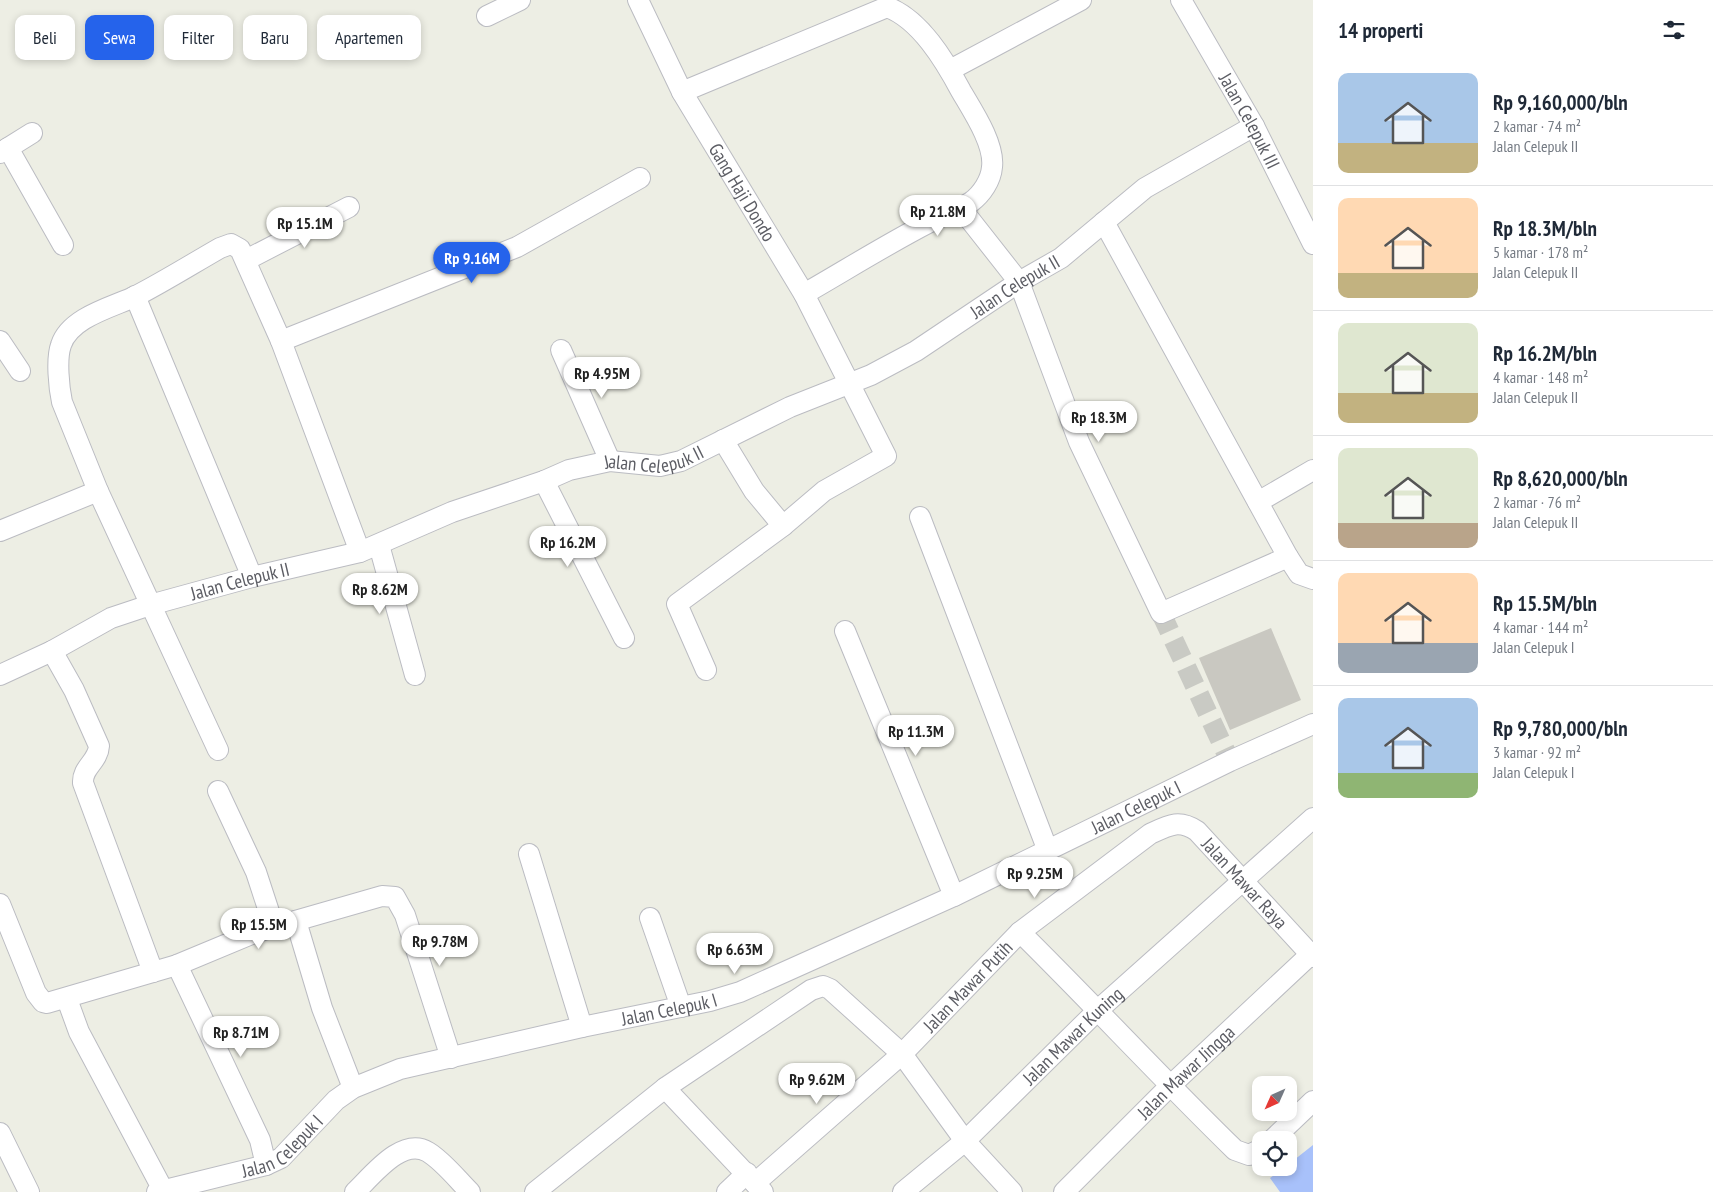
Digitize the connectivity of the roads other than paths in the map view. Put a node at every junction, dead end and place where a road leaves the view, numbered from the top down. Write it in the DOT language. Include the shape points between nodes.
graph roads {
  1 [pos="520,0"];
  2 [pos="638,0"];
  3 [pos="1081,0"];
  4 [pos="1181,0"];
  5 [pos="885,4"];
  6 [pos="487,16"];
  7 [pos="950,70"];
  8 [pos="682,92"];
  9 [pos="1254,126"];
  10 [pos="32,134"];
  11 [pos="4,151"];
  12 [pos="640,178"];
  13 [pos="349,207"];
  14 [pos="960,207"];
  15 [pos="1104,222"];
  16 [pos="1313,244"];
  17 [pos="63,245"];
  18 [pos="246,260"];
  19 [pos="1019,282"];
  20 [pos="804,294"];
  21 [pos="135,296"];
  22 [pos="0,341"];
  23 [pos="281,341"];
  24 [pos="561,350"];
  25 [pos="20,371"];
  26 [pos="848,384"];
  27 [pos="723,440"];
  28 [pos="610,462"];
  29 [pos="1313,470"];
  30 [pos="544,481"];
  31 [pos="98,491"];
  32 [pos="1258,502"];
  33 [pos="920,517"];
  34 [pos="783,526"];
  35 [pos="0,531"];
  36 [pos="379,545"];
  37 [pos="360,552"];
  38 [pos="1288,557"];
  39 [pos="252,577"];
  40 [pos="1313,578"];
  41 [pos="150,605"];
  42 [pos="845,631"];
  43 [pos="624,638"];
  44 [pos="52,651"];
  45 [pos="706,670"];
  46 [pos="0,675"];
  47 [pos="416,676"];
  48 [pos="1313,724"];
  49 [pos="218,750"];
  50 [pos="218,792"];
  51 [pos="1313,818"];
  52 [pos="1197,831"];
  53 [pos="1048,851"];
  54 [pos="529,854"];
  55 [pos="1243,880"];
  56 [pos="954,896"];
  57 [pos="0,904"];
  58 [pos="650,918"];
  59 [pos="296,921"];
  60 [pos="274,927"];
  61 [pos="1020,932"];
  62 [pos="1312,955"];
  63 [pos="177,965"];
  64 [pos="153,972"];
  65 [pos="67,999"];
  66 [pos="681,1007"];
  67 [pos="1098,1010"];
  68 [pos="582,1027"];
  69 [pos="902,1054"];
  70 [pos="451,1058"];
  71 [pos="1170,1086"];
  72 [pos="353,1088"];
  73 [pos="665,1088"];
  74 [pos="1313,1101"];
  75 [pos="1281,1131"];
  76 [pos="0,1133"];
  77 [pos="965,1141"];
  78 [pos="1252,1154"];
  79 [pos="266,1165"];
  80 [pos="755,1182"];
  81 [pos="160,1191"];
  82 [pos="29,1192"];
  83 [pos="355,1192"];
  84 [pos="470,1192"];
  85 [pos="535,1192"];
  86 [pos="728,1192"];
  87 [pos="903,1192"];
  88 [pos="1012,1192"];
  89 [pos="1064,1192"];
  1 -- 6 [label="street"];
  2 -- 8 [label="street, Gang Haji Dondo"];
  3 -- 7 [label="street"];
  4 -- 9 [label="street, Jalan Celepuk III"];
  5 -- 7 [label="street" via="906,16"];
  5 -- 8 [label="street"];
  7 -- 14 [label="street" via="985,135 993,164 982,192"];
  8 -- 20 [label="street, Gang Haji Dondo"];
  9 -- 15 [label="street, Jalan Celepuk II" via="1145,188"];
  9 -- 16 [label="street, Jalan Celepuk III"];
  10 -- 11 [label="street"];
  11 -- 17 [label="street"];
  12 -- 23 [label="street" via="517,247"];
  13 -- 18 [label="street"];
  14 -- 19 [label="street"];
  14 -- 20 [label="street"];
  15 -- 19 [label="street, Jalan Celepuk II" via="1061,258"];
  15 -- 32 [label="street"];
  18 -- 21 [label="street" via="240,249 231,244"];
  18 -- 23 [label="street"];
  19 -- 26 [label="street, Jalan Celepuk II" via="916,351"];
  19 -- 38 [label="street" via="1079,442 1161,613"];
  20 -- 26 [label="street, Gang Haji Dondo"];
  21 -- 31 [label="street" via="98,311 71,329 61,345 59,386 62,402"];
  21 -- 39 [label="street"];
  22 -- 25 [label="street"];
  23 -- 37 [label="street"];
  24 -- 28 [label="street"];
  26 -- 27 [label="street, Jalan Celepuk II" via="790,407"];
  26 -- 34 [label="street, Gang Haji Dondo" via="886,456 824,491"];
  27 -- 28 [label="street, Jalan Celepuk II" via="682,461 660,466"];
  27 -- 34 [label="street" via="754,491"];
  28 -- 30 [label="street, Jalan Celepuk II" via="569,470"];
  29 -- 32 [label="street"];
  30 -- 36 [label="street, Jalan Celepuk II" via="452,512"];
  30 -- 43 [label="street"];
  31 -- 35 [label="street"];
  31 -- 41 [label="street"];
  32 -- 38 [label="street"];
  33 -- 53 [label="street"];
  34 -- 45 [label="street" via="677,604"];
  36 -- 37 [label="street, Jalan Celepuk II"];
  36 -- 47 [label="street"];
  37 -- 39 [label="street, Jalan Celepuk II"];
  38 -- 40 [label="street" via="1299,574"];
  39 -- 41 [label="street, Jalan Celepuk II"];
  41 -- 44 [label="street, Jalan Celepuk II" via="111,618"];
  41 -- 49 [label="street"];
  42 -- 56 [label="street"];
  44 -- 46 [label="street, Jalan Celepuk II"];
  44 -- 64 [label="street" via="99,746 99,754 82,776 83,783"];
  48 -- 53 [label="street, Jalan Celepuk I" via="1230,761"];
  50 -- 60 [label="street" via="256,872"];
  51 -- 55 [label="street, Jalan Mawar Kuning"];
  52 -- 55 [label="street, Jalan Mawar Raya"];
  52 -- 61 [label="street, Jalan Mawar Putih" via="1180,823 1150,834"];
  53 -- 56 [label="street, Jalan Celepuk I"];
  54 -- 68 [label="street"];
  55 -- 62 [label="street, Jalan Mawar Raya"];
  55 -- 67 [label="street, Jalan Mawar Kuning"];
  56 -- 66 [label="street, Jalan Celepuk I" via="740,992"];
  57 -- 65 [label="street" via="39,998 47,1003"];
  58 -- 66 [label="street"];
  59 -- 60 [label="street"];
  59 -- 70 [label="street" via="382,896 395,896 405,915"];
  59 -- 72 [label="street" via="322,1008"];
  60 -- 63 [label="street"];
  61 -- 67 [label="street"];
  61 -- 69 [label="street, Jalan Mawar Putih"];
  62 -- 71 [label="street, Jalan Mawar Jingga"];
  63 -- 64 [label="street"];
  63 -- 79 [label="street" via="260,1140"];
  64 -- 65 [label="street"];
  65 -- 81 [label="street" via="79,1032"];
  66 -- 68 [label="street, Jalan Celepuk I"];
  67 -- 71 [label="street"];
  67 -- 77 [label="street, Jalan Mawar Kuning"];
  68 -- 70 [label="street, Jalan Celepuk I"];
  69 -- 73 [label="street" via="830,989 818,987"];
  69 -- 77 [label="street"];
  69 -- 80 [label="street, Jalan Mawar Putih"];
  70 -- 72 [label="street, Jalan Celepuk I" via="400,1069"];
  71 -- 78 [label="street" via="1236,1150"];
  71 -- 89 [label="street, Jalan Mawar Jingga"];
  72 -- 79 [label="street, Jalan Celepuk I" via="336,1100 281,1158"];
  73 -- 80 [label="street"];
  73 -- 85 [label="street"];
  74 -- 75 [label="street"];
  76 -- 82 [label="street"];
  77 -- 87 [label="street, Jalan Mawar Kuning"];
  77 -- 88 [label="street"];
  79 -- 81 [label="street, Jalan Celepuk I"];
  80 -- 86 [label="street, Jalan Mawar Putih"];
  83 -- 84 [label="street" via="398,1153 413,1147 429,1152"];
}
